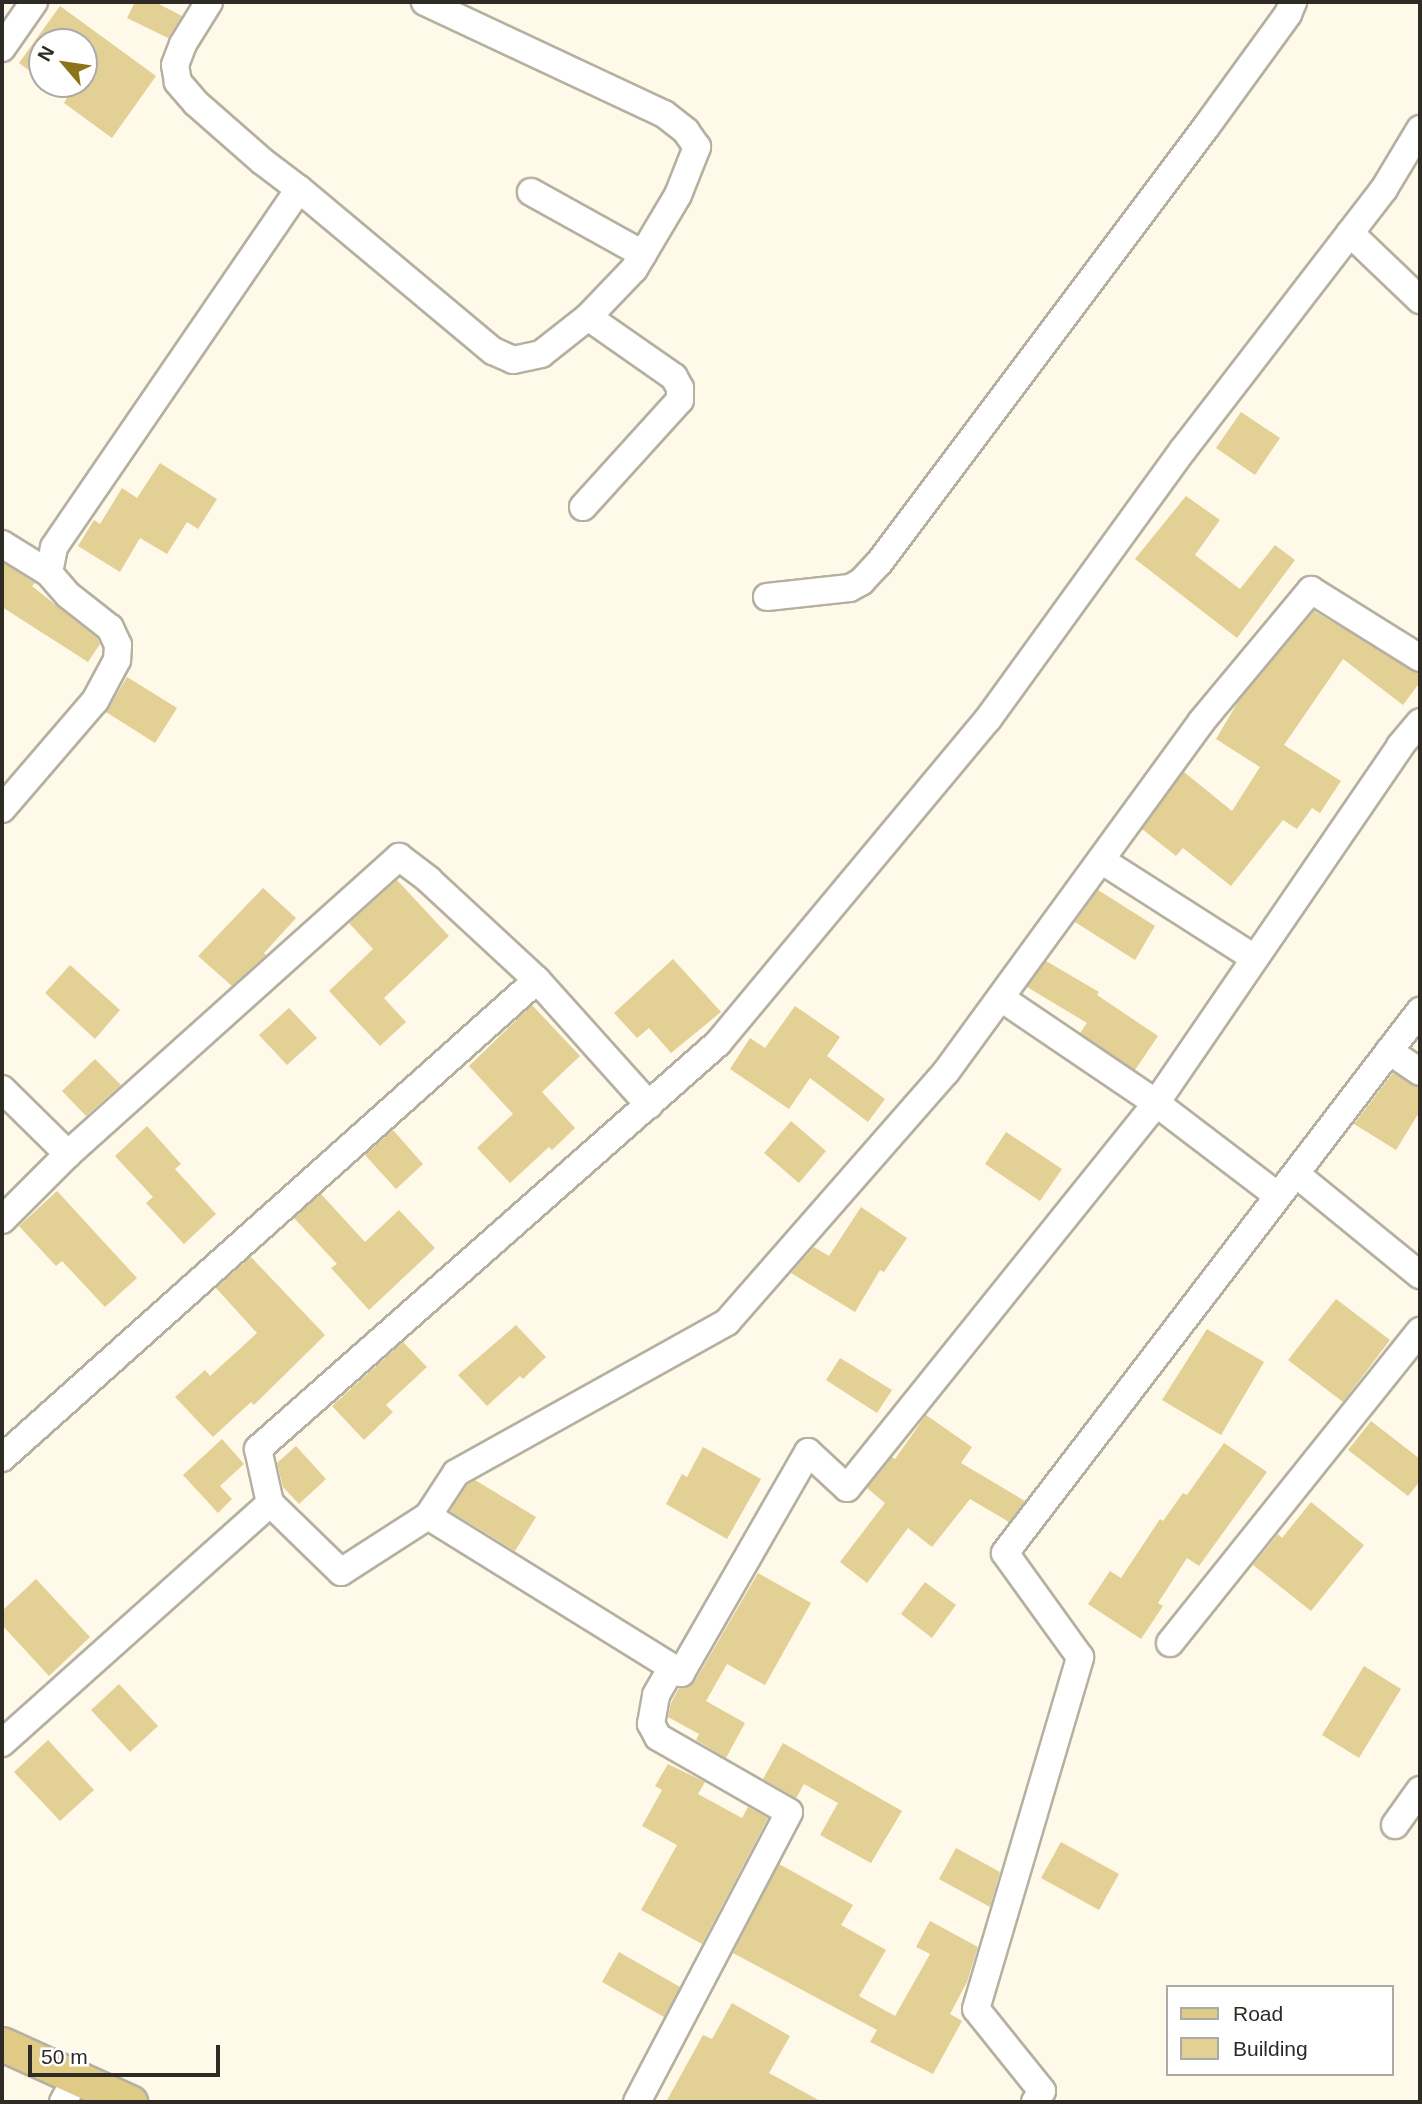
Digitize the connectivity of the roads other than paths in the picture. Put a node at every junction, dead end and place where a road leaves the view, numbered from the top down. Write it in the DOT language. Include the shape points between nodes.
graph roads {
  1 [pos="34,2"];
  2 [pos="209,2"];
  3 [pos="425,2"];
  4 [pos="1293,2"];
  5 [pos="2,48"];
  6 [pos="1420,130"];
  7 [pos="299,189"];
  8 [pos="531,192"];
  9 [pos="1350,233"];
  10 [pos="643,254"];
  11 [pos="1420,300"];
  12 [pos="588,317"];
  13 [pos="583,507"];
  14 [pos="2,544"];
  15 [pos="49,573"];
  16 [pos="767,597"];
  17 [pos="1420,658"];
  18 [pos="1420,722"];
  19 [pos="2,808"];
  20 [pos="1101,860"];
  21 [pos="1254,958"];
  22 [pos="537,980"];
  23 [pos="1001,998"];
  24 [pos="1420,1011"];
  25 [pos="1389,1051"];
  26 [pos="1420,1072"];
  27 [pos="2,1089"];
  28 [pos="1156,1103"];
  29 [pos="649,1105"];
  30 [pos="68,1154"];
  31 [pos="1296,1174"];
  32 [pos="1278,1196"];
  33 [pos="2,1220"];
  34 [pos="1420,1275"];
  35 [pos="1420,1331"];
  36 [pos="2,1458"];
  37 [pos="270,1503"];
  38 [pos="428,1516"];
  39 [pos="1170,1643"];
  40 [pos="672,1667"];
  41 [pos="2,1744"];
  42 [pos="1420,1790"];
  43 [pos="1395,1825"];
  44 [pos="2,2044"];
  45 [pos="70,2090"];
  46 [pos="130,2102"];
  47 [pos="637,2102"];
  48 [pos="1035,2102"];
  1 -- 5 [label="street"];
  2 -- 7 [label="street" via="183,44 175,65 177,82 262,162"];
  3 -- 10 [label="street" via="664,114 686,131 697,147 678,195"];
  4 -- 16 [label="street" via="1206,127 879,563 850,588"];
  6 -- 9 [label="street"];
  7 -- 12 [label="street" via="493,351 513,360 541,354"];
  7 -- 15 [label="street" via="54,547"];
  8 -- 10 [label="street"];
  9 -- 11 [label="street"];
  9 -- 29 [label="street" via="1182,450 988,719 718,1043"];
  10 -- 12 [label="street"];
  12 -- 13 [label="street" via="674,377 680,400"];
  14 -- 15 [label="street"];
  15 -- 19 [label="street" via="68,595 110,628 118,645 117,660 95,701"];
  17 -- 20 [label="street" via="1311,590 1201,722"];
  18 -- 21 [label="street"];
  20 -- 21 [label="street"];
  20 -- 23 [label="street"];
  21 -- 28 [label="street"];
  22 -- 29 [label="street"];
  22 -- 30 [label="street" via="398,857"];
  22 -- 36 [label="street"];
  23 -- 28 [label="street"];
  23 -- 38 [label="street" via="946,1072 727,1322 456,1473"];
  24 -- 25 [label="street"];
  25 -- 26 [label="street"];
  25 -- 31 [label="street"];
  27 -- 30 [label="street"];
  28 -- 32 [label="street"];
  28 -- 40 [label="street" via="848,1488 808,1452 681,1673"];
  29 -- 37 [label="street" via="258,1449"];
  30 -- 33 [label="street"];
  31 -- 32 [label="street"];
  31 -- 34 [label="street"];
  32 -- 48 [label="street" via="1005,1553 1080,1657 976,2009 1042,2091"];
  35 -- 39 [label="street"];
  37 -- 38 [label="street" via="341,1572"];
  37 -- 41 [label="street"];
  38 -- 40 [label="street"];
  40 -- 47 [label="street" via="656,1695 652,1724 658,1737 789,1812"];
  42 -- 43 [label="street"];
  44 -- 45 [label="main road"];
  45 -- 46 [label="main road"];
}
